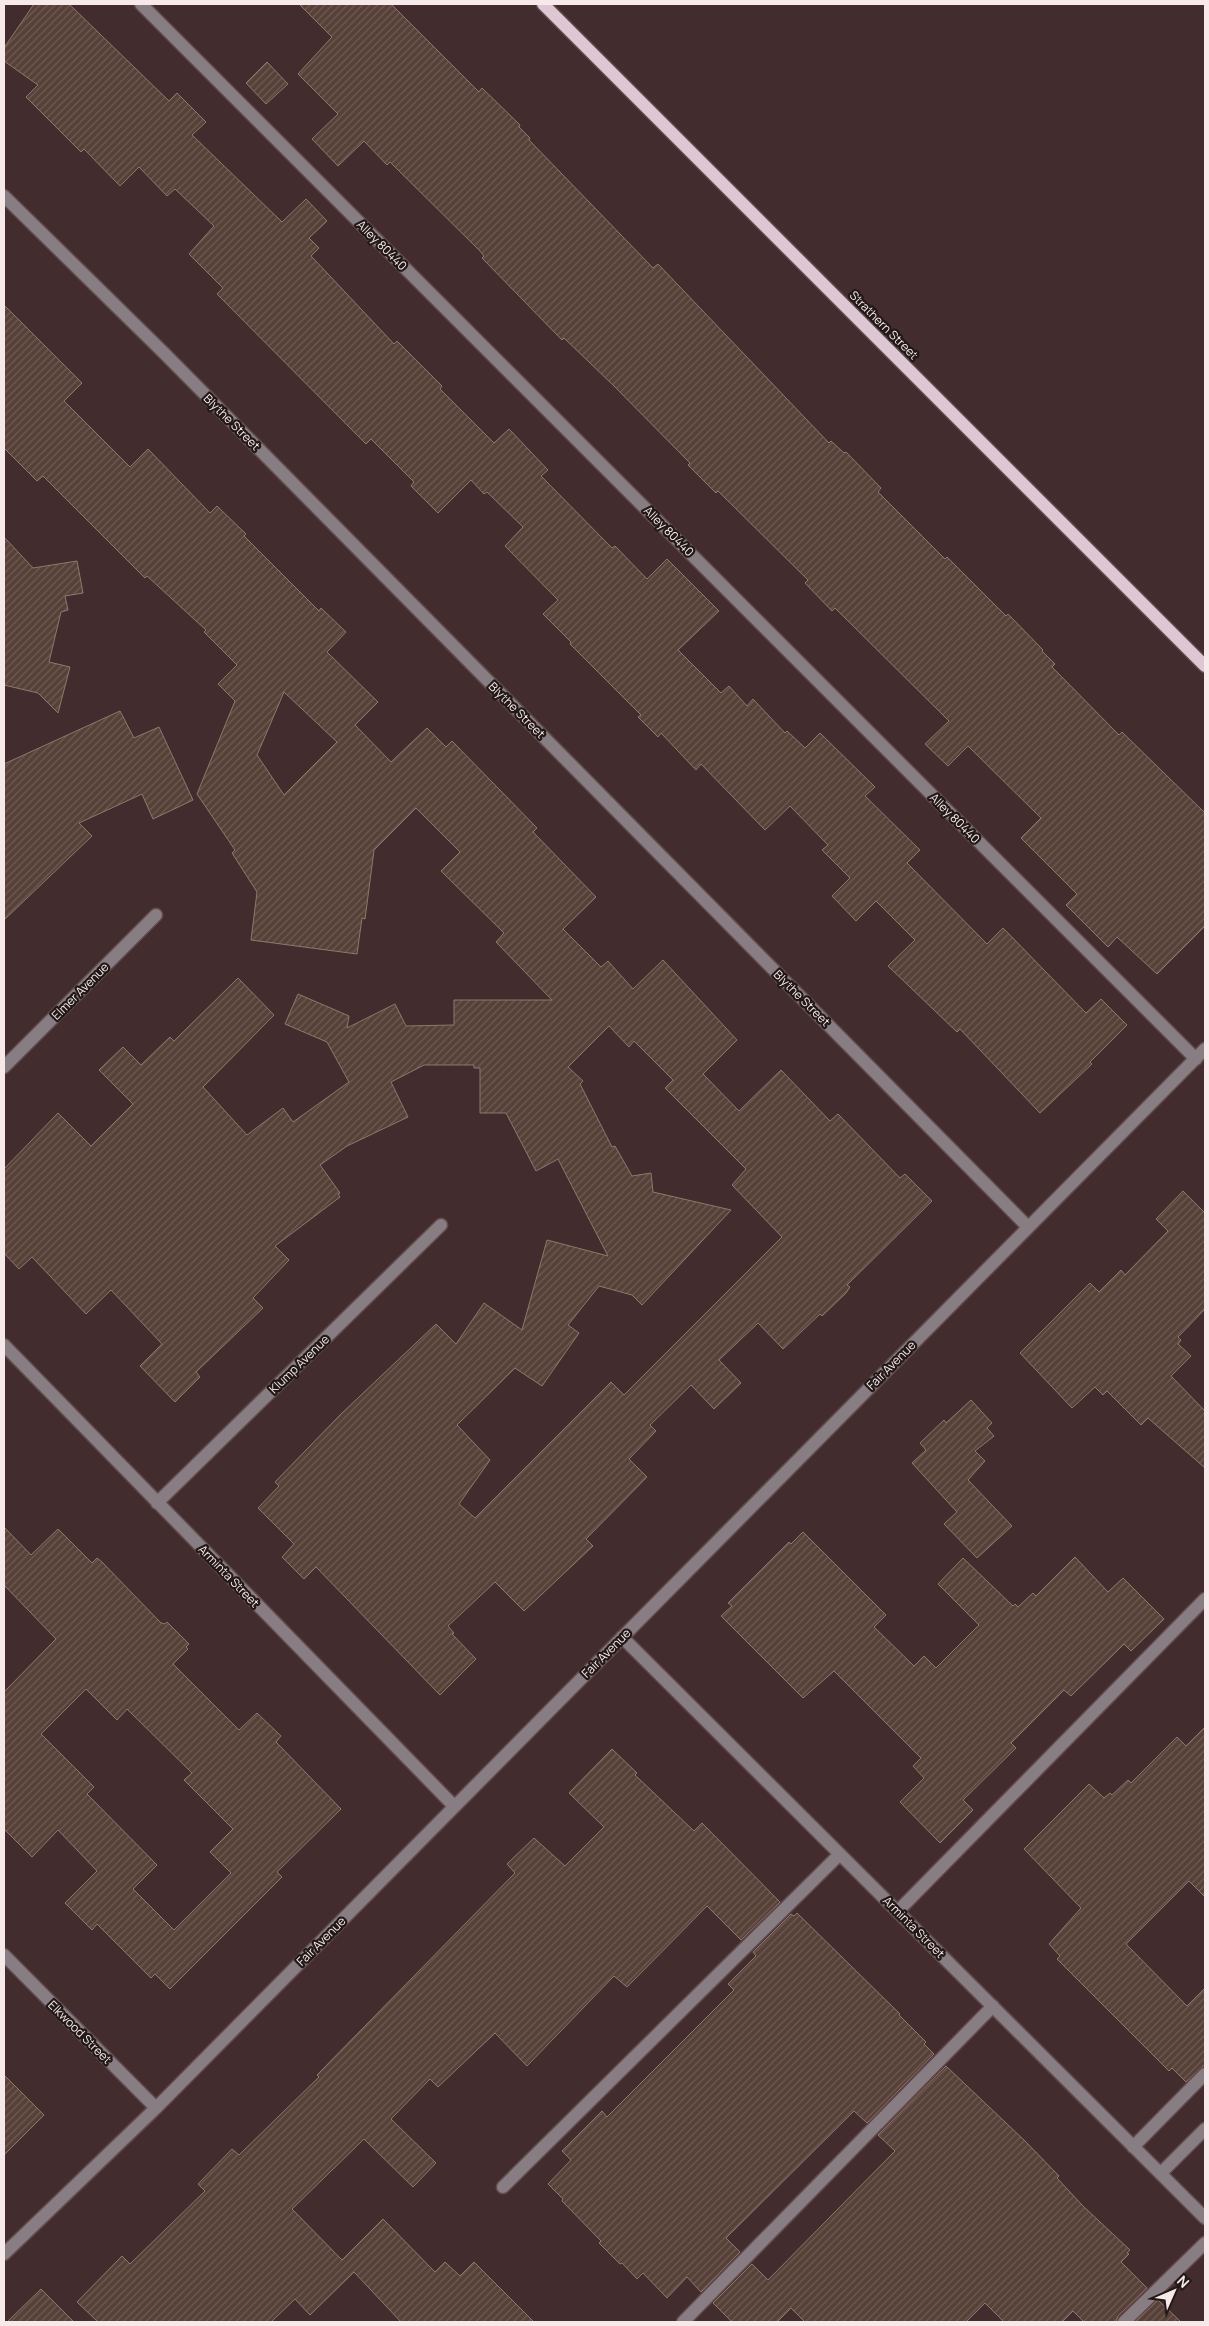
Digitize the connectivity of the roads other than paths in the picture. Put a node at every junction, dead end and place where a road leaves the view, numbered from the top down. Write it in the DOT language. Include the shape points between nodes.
graph roads {
  1 [pos="141,4"];
  2 [pos="543,4"];
  3 [pos="4,196"];
  4 [pos="1205,666"];
  5 [pos="156,915"];
  6 [pos="1201,1054"];
  7 [pos="4,1067"];
  8 [pos="441,1225"];
  9 [pos="1028,1226"];
  10 [pos="4,1345"];
  11 [pos="157,1503"];
  12 [pos="1205,1599"];
  13 [pos="622,1637"];
  14 [pos="454,1806"];
  15 [pos="840,1854"];
  16 [pos="898,1911"];
  17 [pos="4,1955"];
  18 [pos="992,2006"];
  19 [pos="1205,2074"];
  20 [pos="156,2108"];
  21 [pos="1205,2129"];
  22 [pos="1133,2147"];
  23 [pos="1161,2174"];
  24 [pos="503,2187"];
  25 [pos="1205,2218"];
  26 [pos="1205,2243"];
  27 [pos="4,2254"];
  28 [pos="683,2322"];
  29 [pos="1124,2322"];
  1 -- 6 [label="street, Alley 80440"];
  2 -- 4 [label="main road, Strathern Street"];
  3 -- 9 [label="street, Blythe Street" via="165,354"];
  5 -- 7 [label="street, Elmer Avenue"];
  6 -- 9 [label="street, Fair Avenue"];
  8 -- 11 [label="street, Klump Avenue"];
  9 -- 13 [label="street, Fair Avenue"];
  10 -- 11 [label="street, Arminta Street"];
  11 -- 14 [label="street, Arminta Street"];
  12 -- 16 [label="street"];
  13 -- 14 [label="street, Fair Avenue"];
  13 -- 15 [label="street, Arminta Street"];
  14 -- 20 [label="street, Fair Avenue"];
  15 -- 16 [label="street, Arminta Street"];
  15 -- 24 [label="street"];
  16 -- 18 [label="street, Arminta Street"];
  17 -- 20 [label="street, Elkwood Street"];
  18 -- 22 [label="street, Arminta Street"];
  18 -- 28 [label="street"];
  19 -- 22 [label="street"];
  20 -- 27 [label="street, Fair Avenue"];
  21 -- 23 [label="street"];
  22 -- 23 [label="street, Arminta Street"];
  23 -- 25 [label="street, Arminta Street"];
  26 -- 29 [label="street"];
}
